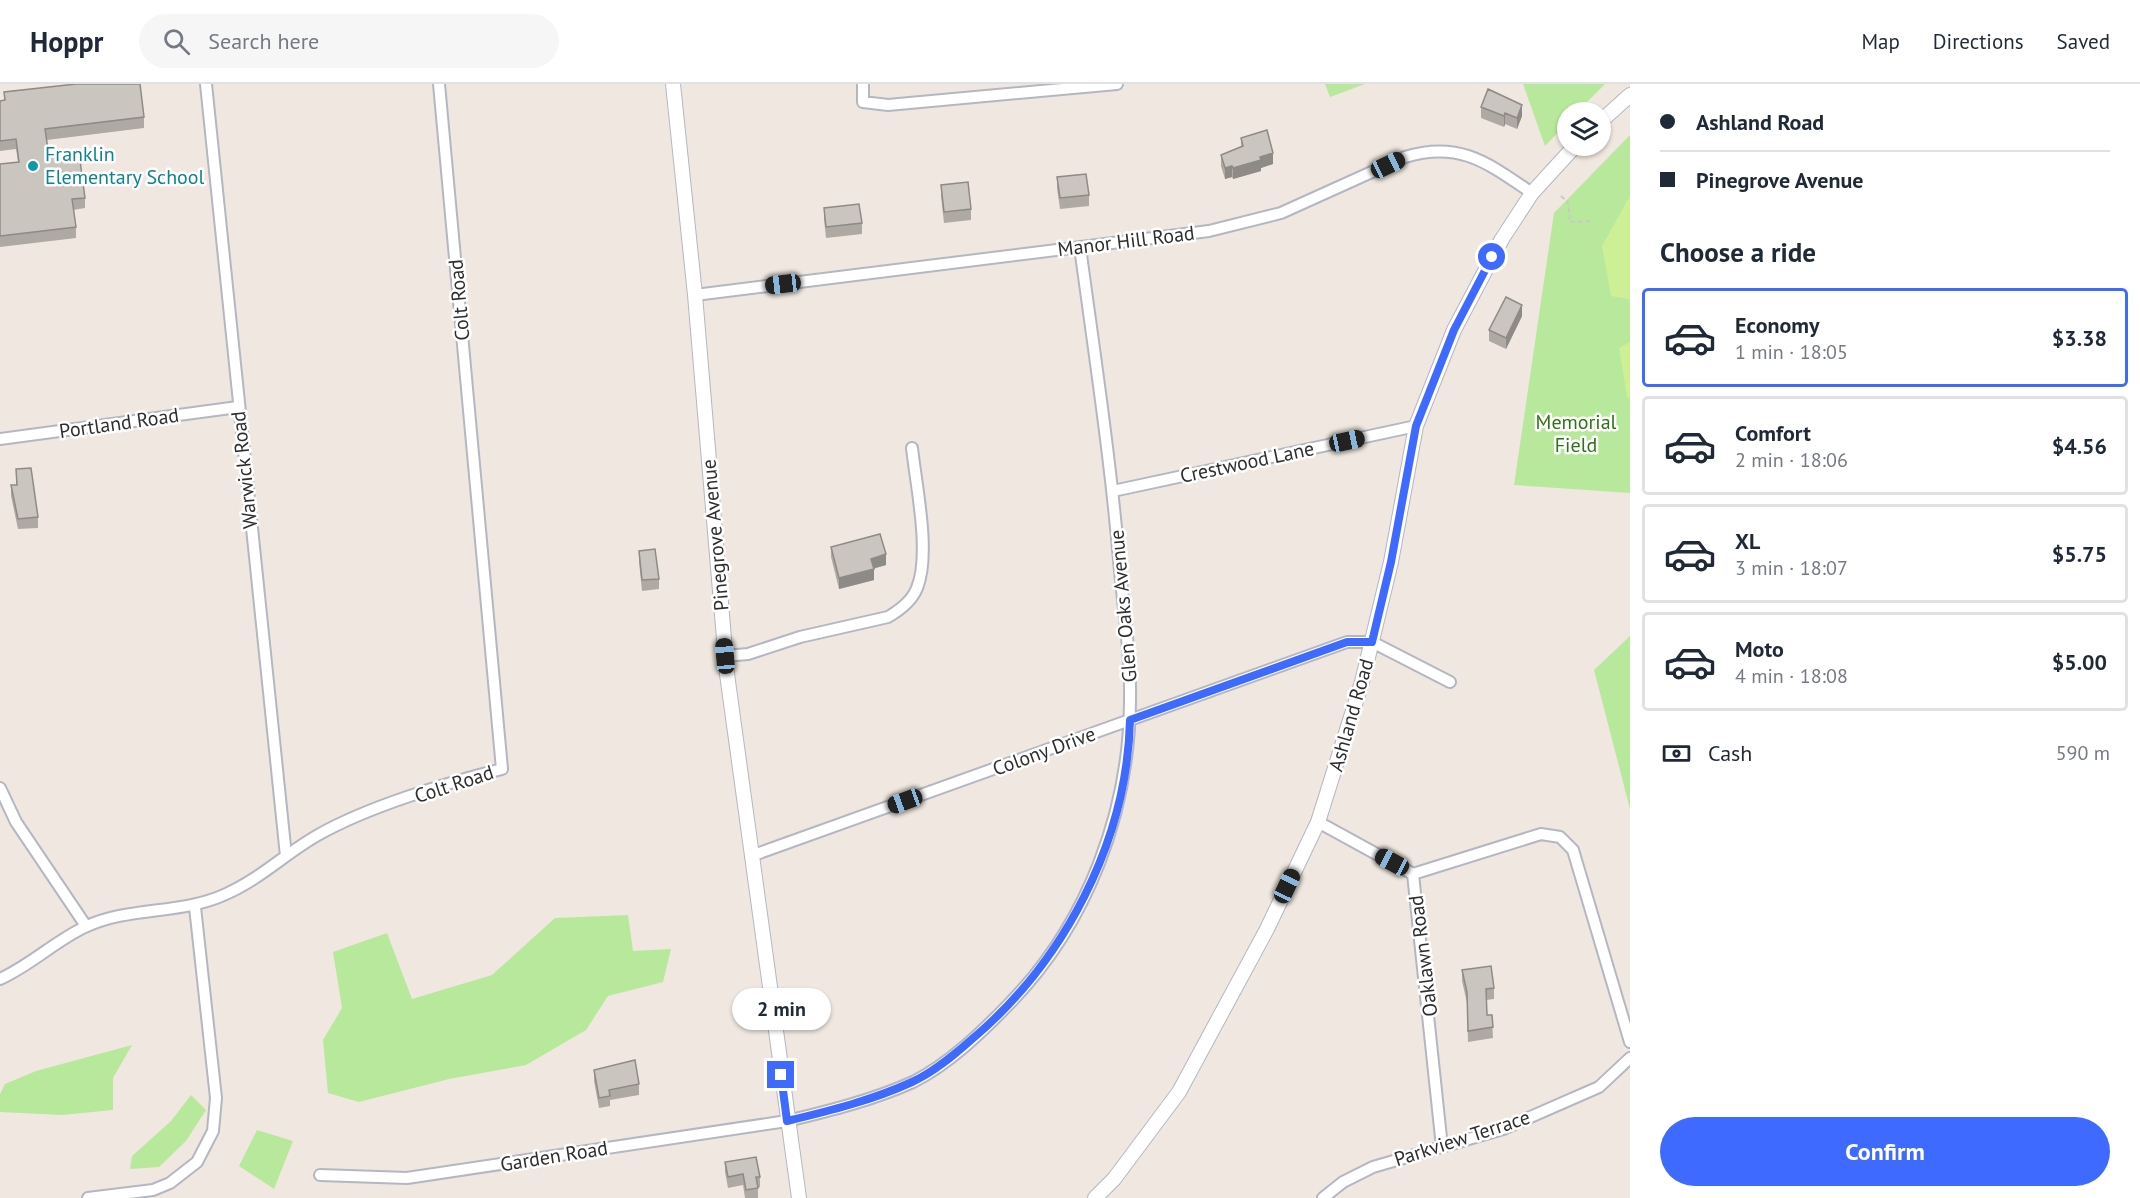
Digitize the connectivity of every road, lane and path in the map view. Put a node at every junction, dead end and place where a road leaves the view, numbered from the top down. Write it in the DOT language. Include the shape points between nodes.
graph roads {
  1 [pos="206,84"];
  2 [pos="439,84"];
  3 [pos="673,84"];
  4 [pos="863,84"];
  5 [pos="1117,84"];
  6 [pos="1630,94"];
  7 [pos="1611,112"];
  8 [pos="1566,156"];
  9 [pos="1532,193"];
  10 [pos="1561,195"];
  11 [pos="1592,221"];
  12 [pos="1080,247"];
  13 [pos="695,295"];
  14 [pos="238,407"];
  15 [pos="1416,426"];
  16 [pos="0,439"];
  17 [pos="912,448"];
  18 [pos="1113,491"];
  19 [pos="1372,642"];
  20 [pos="725,656"];
  21 [pos="1450,682"];
  22 [pos="1130,720"];
  23 [pos="0,788"];
  24 [pos="1318,822"];
  25 [pos="286,856"];
  26 [pos="751,856"];
  27 [pos="1413,874"];
  28 [pos="195,907"];
  29 [pos="86,926"];
  30 [pos="0,979"];
  31 [pos="1630,1042"];
  32 [pos="1630,1058"];
  33 [pos="787,1121"];
  34 [pos="1442,1148"];
  35 [pos="320,1174"];
  36 [pos="88,1198"];
  37 [pos="799,1198"];
  38 [pos="1095,1198"];
  39 [pos="1323,1198"];
  1 -- 14 [label="street, Warwick Road"];
  2 -- 25 [label="street, Colt Road" via="502,769 347,821"];
  3 -- 13 [label="street, Pinegrove Avenue"];
  4 -- 5 [label="street" via="863,102 888,105"];
  6 -- 7 [label="street"];
  8 -- 9 [label="street, Ashland Road"];
  9 -- 12 [label="street, Manor Hill Road" via="1482,159 1444,150 1424,151 1281,213 1209,231"];
  9 -- 15 [label="street, Ashland Road" via="1502,239 1454,330"];
  10 -- 11 [label="path" via="1568,202 1570,222"];
  12 -- 13 [label="street, Manor Hill Road"];
  12 -- 18 [label="street, Glen Oaks Avenue"];
  13 -- 20 [label="street, Pinegrove Avenue"];
  14 -- 16 [label="street, Portland Road"];
  14 -- 25 [label="street, Warwick Road"];
  15 -- 18 [label="street, Crestwood Lane"];
  15 -- 19 [label="street, Ashland Road"];
  17 -- 20 [label="street" via="922,544 921,577 912,597 888,617 800,637 748,654"];
  18 -- 22 [label="street, Glen Oaks Avenue"];
  19 -- 21 [label="street"];
  19 -- 22 [label="street, Colony Drive" via="1347,642"];
  19 -- 24 [label="street, Ashland Road"];
  20 -- 26 [label="street, Pinegrove Avenue"];
  22 -- 26 [label="street, Colony Drive"];
  22 -- 33 [label="street, Glen Oaks Avenue" via="1123,783 1096,872 1069,924 1022,991 953,1055 914,1081 832,1110"];
  23 -- 29 [label="street" via="16,822"];
  24 -- 27 [label="street, Oaklawn Road"];
  24 -- 38 [label="street, Ashland Road" via="1267,929 1179,1092 1114,1179"];
  25 -- 28 [label="street, Colt Road" via="228,894"];
  26 -- 33 [label="street, Pinegrove Avenue"];
  27 -- 31 [label="street" via="1541,834 1560,837 1573,850"];
  27 -- 34 [label="street, Oaklawn Road"];
  28 -- 29 [label="street, Colt Road" via="151,910"];
  28 -- 36 [label="street" via="216,1105 213,1131 197,1162 170,1184 153,1190"];
  29 -- 30 [label="street, Colt Road"];
  32 -- 34 [label="street, Parkview Terrace" via="1599,1088 1503,1129"];
  33 -- 35 [label="street, Garden Road" via="407,1178"];
  33 -- 37 [label="street, Pinegrove Avenue"];
  34 -- 39 [label="street, Parkview Terrace" via="1373,1167 1343,1182"];
}
